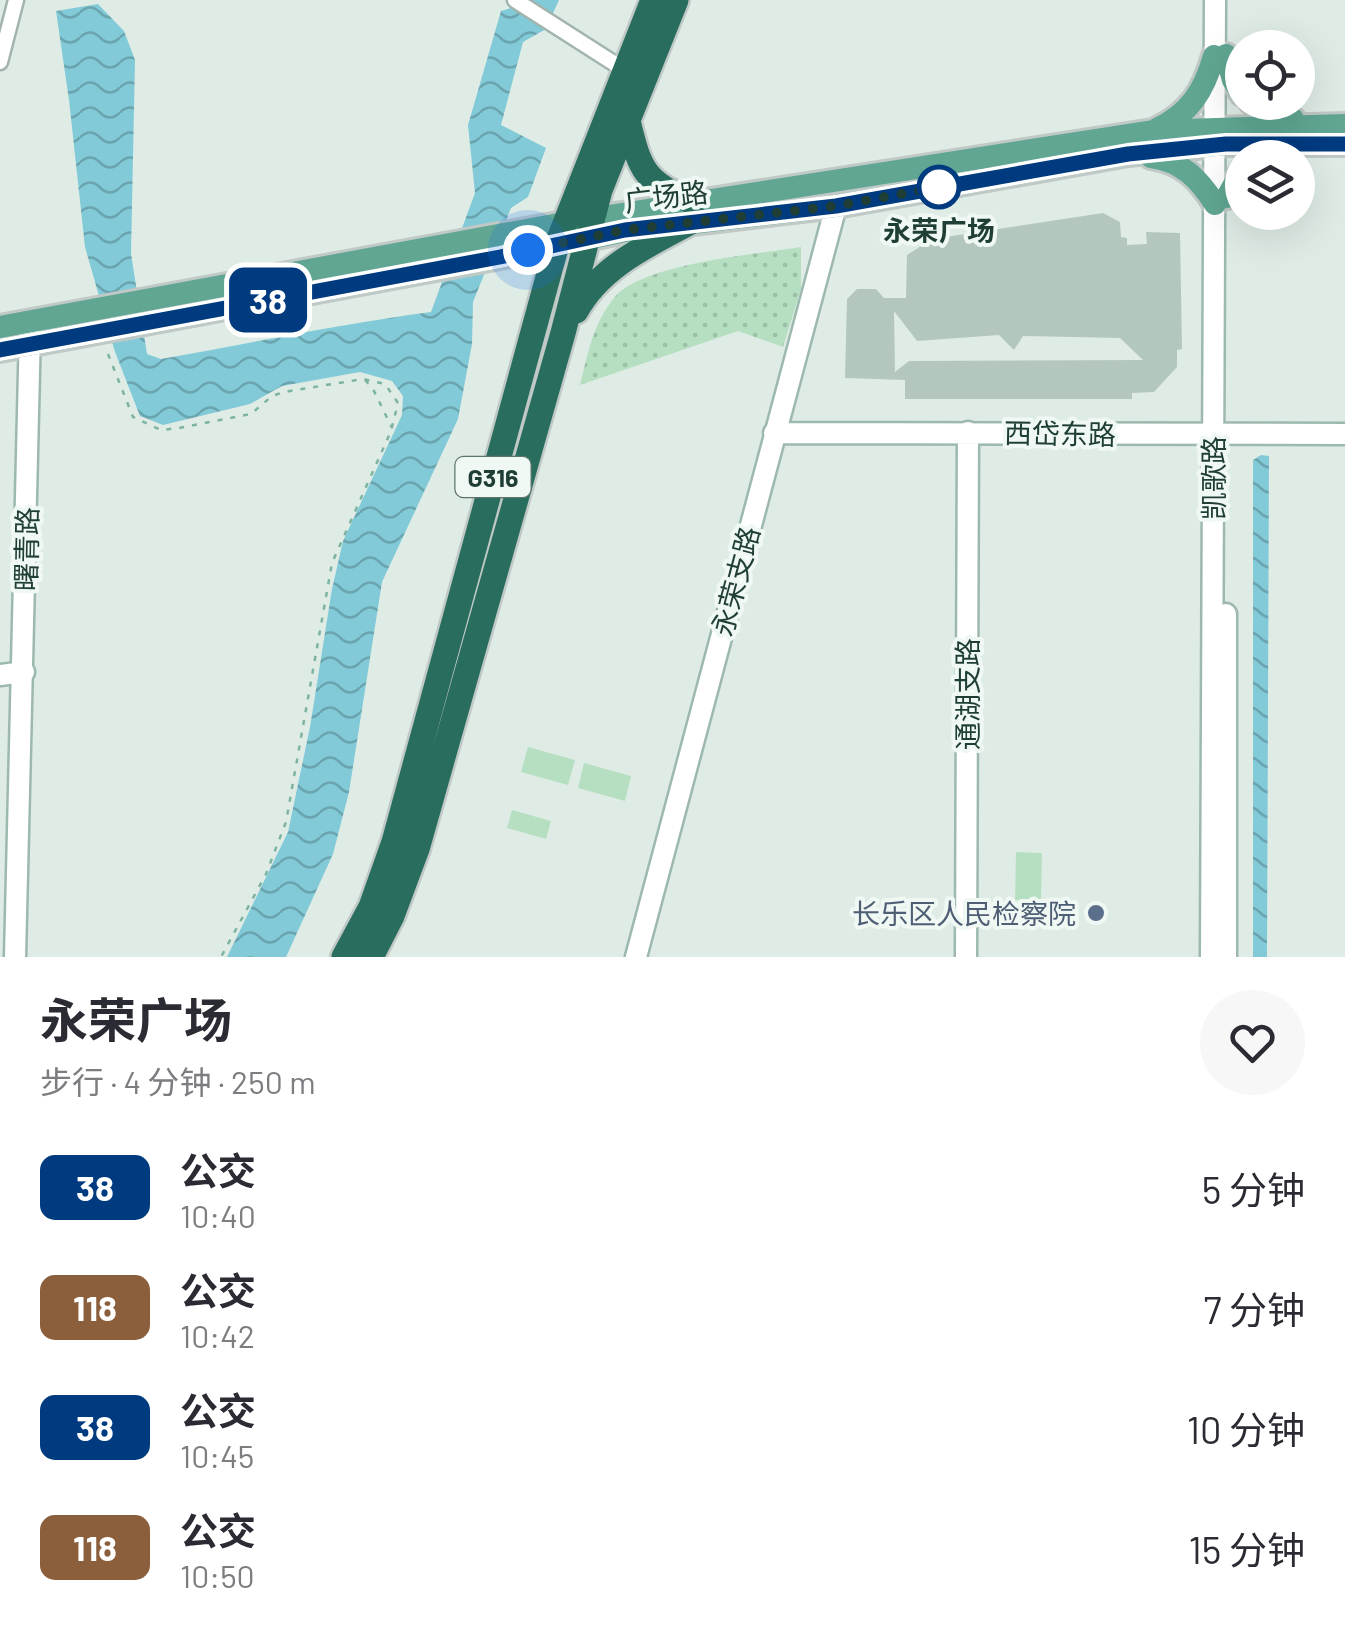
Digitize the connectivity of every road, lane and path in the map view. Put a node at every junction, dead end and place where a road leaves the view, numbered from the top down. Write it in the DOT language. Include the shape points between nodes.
graph roads {
  1 [pos="16,0"];
  2 [pos="515,0"];
  3 [pos="653,0"];
  4 [pos="676,0"];
  5 [pos="1215,0"];
  6 [pos="1228,0"];
  7 [pos="1220,56"];
  8 [pos="0,62"];
  9 [pos="1225,66"];
  10 [pos="626,71"];
  11 [pos="1299,120"];
  12 [pos="628,121"];
  13 [pos="1345,125"];
  14 [pos="1315,126"];
  15 [pos="1153,131"];
  16 [pos="1220,136"];
  17 [pos="1256,140"];
  18 [pos="1315,144"];
  19 [pos="1345,144"];
  20 [pos="1128,154"];
  21 [pos="1225,194"];
  22 [pos="1221,200"];
  23 [pos="836,206"];
  24 [pos="692,212"];
  25 [pos="591,228"];
  26 [pos="560,233"];
  27 [pos="434,259"];
  28 [pos="0,327"];
  29 [pos="30,331"];
  30 [pos="564,333"];
  31 [pos="0,350"];
  32 [pos="108,354"];
  33 [pos="364,379"];
  34 [pos="392,429"];
  35 [pos="968,432"];
  36 [pos="774,433"];
  37 [pos="1345,434"];
  38 [pos="1219,435"];
  39 [pos="24,672"];
  40 [pos="0,675"];
  41 [pos="15,957"];
  42 [pos="221,957"];
  43 [pos="344,957"];
  44 [pos="371,957"];
  45 [pos="636,957"];
  46 [pos="966,957"];
  47 [pos="1211,957"];
  48 [pos="1226,957"];
  1 -- 8 [label="street"];
  2 -- 10 [label="street"];
  3 -- 10 [label="highway, G316"];
  4 -- 12 [label="highway, G316"];
  5 -- 7 [label="street, 凯歌路"];
  6 -- 7 [label="street, 凯歌路"];
  7 -- 9 [label="main road"];
  7 -- 15 [label="main road" via="1192,104"];
  7 -- 16 [label="street, 凯歌路"];
  10 -- 26 [label="highway, G316"];
  11 -- 14 [label="main road"];
  12 -- 24 [label="highway" via="640,166"];
  12 -- 25 [label="highway, G316"];
  13 -- 14 [label="main road, 广场路"];
  14 -- 16 [label="main road, 广场路"];
  15 -- 16 [label="main road, 广场路"];
  15 -- 24 [label="main road, 广场路"];
  16 -- 17 [label="main road, 广场路"];
  16 -- 20 [label="main road, 广场路"];
  16 -- 22 [label="street, 凯歌路"];
  18 -- 19 [label="main road, 广场路"];
  20 -- 22 [label="main road" via="1182,166"];
  20 -- 23 [label="main road, 广场路"];
  21 -- 22 [label="main road"];
  22 -- 38 [label="street, 凯歌路"];
  23 -- 24 [label="main road, 广场路"];
  23 -- 36 [label="street, 永荣支路"];
  24 -- 25 [label="main road, 广场路"];
  24 -- 30 [label="highway" via="599,279"];
  25 -- 26 [label="main road, 广场路"];
  25 -- 30 [label="highway, G316"];
  26 -- 27 [label="main road, 广场路" via="509,234"];
  26 -- 27 [label="main road, 广场路" via="500,257"];
  26 -- 43 [label="highway, G316" via="394,842"];
  27 -- 29 [label="main road, 广场路"];
  28 -- 29 [label="main road, 广场路"];
  29 -- 31 [label="main road, 广场路"];
  29 -- 39 [label="street, 曙青路"];
  30 -- 44 [label="highway, G316" via="418,849"];
  32 -- 33 [label="path" via="133,417 162,430 251,414 284,392"];
  33 -- 34 [label="path"];
  33 -- 34 [label="path" via="393,392 398,402"];
  34 -- 42 [label="path" via="332,564 286,822"];
  35 -- 36 [label="street, 西岱东路"];
  35 -- 38 [label="street, 西岱东路"];
  35 -- 46 [label="street, 通湖支路"];
  36 -- 45 [label="street, 永荣支路"];
  37 -- 38 [label="street, 西岱东路"];
  38 -- 47 [label="street, 凯歌路"];
  38 -- 48 [label="street, 凯歌路"];
  39 -- 40 [label="street"];
  39 -- 41 [label="street, 曙青路"];
}
